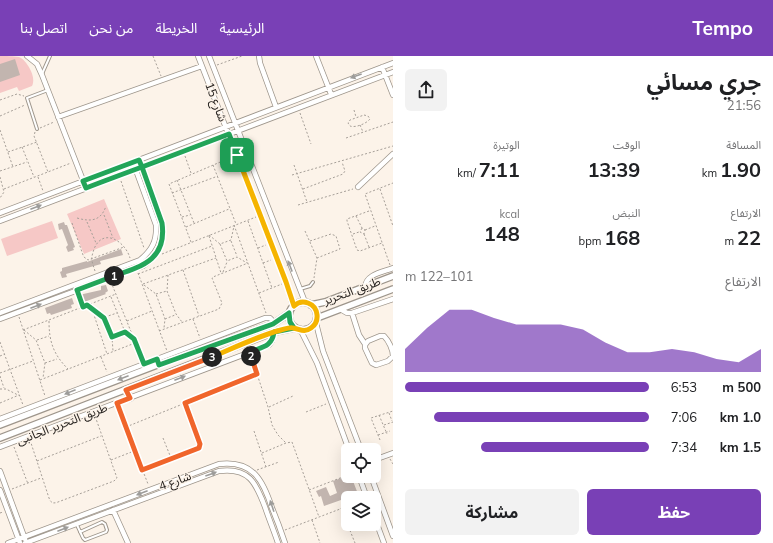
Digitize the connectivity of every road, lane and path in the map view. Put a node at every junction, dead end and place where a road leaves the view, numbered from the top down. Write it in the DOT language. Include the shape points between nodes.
graph roads {
  1 [pos="27,56"];
  2 [pos="50,56"];
  3 [pos="153,56"];
  4 [pos="198,56"];
  5 [pos="209,56"];
  6 [pos="242,56"];
  7 [pos="259,56"];
  8 [pos="316,56"];
  9 [pos="393,63"];
  10 [pos="202,66"];
  11 [pos="213,66"];
  12 [pos="382,67"];
  13 [pos="393,72"];
  14 [pos="42,75"];
  15 [pos="385,75"];
  16 [pos="162,80"];
  17 [pos="328,87"];
  18 [pos="48,90"];
  19 [pos="331,94"];
  20 [pos="393,95"];
  21 [pos="28,98"];
  22 [pos="0,100"];
  23 [pos="28,104"];
  24 [pos="276,107"];
  25 [pos="298,108"];
  26 [pos="354,110"];
  27 [pos="0,116"];
  28 [pos="357,117"];
  29 [pos="59,118"];
  30 [pos="393,122"];
  31 [pos="235,123"];
  32 [pos="360,125"];
  33 [pos="226,126"];
  34 [pos="37,129"];
  35 [pos="0,130"];
  36 [pos="238,130"];
  37 [pos="363,132"];
  38 [pos="229,134"];
  39 [pos="346,138"];
  40 [pos="37,142"];
  41 [pos="311,144"];
  42 [pos="393,146"];
  43 [pos="22,147"];
  44 [pos="183,151"];
  45 [pos="8,152"];
  46 [pos="393,154"];
  47 [pos="237,155"];
  48 [pos="139,160"];
  49 [pos="341,161"];
  50 [pos="28,162"];
  51 [pos="76,162"];
  52 [pos="134,162"];
  53 [pos="213,165"];
  54 [pos="294,165"];
  55 [pos="13,167"];
  56 [pos="142,167"];
  57 [pos="136,169"];
  58 [pos="0,171"];
  59 [pos="48,172"];
  60 [pos="191,174"];
  61 [pos="297,174"];
  62 [pos="119,175"];
  63 [pos="292,175"];
  64 [pos="218,176"];
  65 [pos="0,177"];
  66 [pos="37,177"];
  67 [pos="34,178"];
  68 [pos="177,180"];
  69 [pos="1,181"];
  70 [pos="83,181"];
  71 [pos="393,183"];
  72 [pos="358,187"];
  73 [pos="4,188"];
  74 [pos="86,188"];
  75 [pos="380,188"];
  76 [pos="181,189"];
  77 [pos="303,189"];
  78 [pos="172,193"];
  79 [pos="44,196"];
  80 [pos="0,198"];
  81 [pos="308,202"];
  82 [pos="298,205"];
  83 [pos="106,206"];
  84 [pos="230,209"];
  85 [pos="370,210"];
  86 [pos="0,213"];
  87 [pos="103,214"];
  88 [pos="190,214"];
  89 [pos="260,215"];
  90 [pos="356,215"];
  91 [pos="182,217"];
  92 [pos="77,218"];
  93 [pos="247,220"];
  94 [pos="0,221"];
  95 [pos="87,221"];
  96 [pos="72,223"];
  97 [pos="194,223"];
  98 [pos="235,225"];
  99 [pos="376,226"];
  100 [pos="393,226"];
  101 [pos="185,227"];
  102 [pos="362,228"];
  103 [pos="366,230"];
  104 [pos="306,231"];
  105 [pos="360,232"];
  106 [pos="364,234"];
  107 [pos="208,235"];
  108 [pos="352,235"];
  109 [pos="113,238"];
  110 [pos="231,240"];
  111 [pos="310,241"];
  112 [pos="191,242"];
  113 [pos="271,243"];
  114 [pos="382,243"];
  115 [pos="96,244"];
  116 [pos="220,244"];
  117 [pos="125,246"];
  118 [pos="212,246"];
  119 [pos="258,248"];
  120 [pos="369,248"];
  121 [pos="146,255"];
  122 [pos="154,257"];
  123 [pos="237,257"];
  124 [pos="216,258"];
  125 [pos="277,258"];
  126 [pos="317,258"];
  127 [pos="92,259"];
  128 [pos="227,261"];
  129 [pos="132,263"];
  130 [pos="248,263"];
  131 [pos="263,263"];
  132 [pos="136,268"];
  133 [pos="392,269"];
  134 [pos="183,270"];
  135 [pos="222,273"];
  136 [pos="138,274"];
  137 [pos="98,276"];
  138 [pos="168,276"];
  139 [pos="393,276"];
  140 [pos="109,278"];
  141 [pos="286,282"];
  142 [pos="313,282"];
  143 [pos="143,284"];
  144 [pos="365,287"];
  145 [pos="272,288"];
  146 [pos="299,289"];
  147 [pos="393,289"];
  148 [pos="77,290"];
  149 [pos="167,291"];
  150 [pos="258,293"];
  151 [pos="116,294"];
  152 [pos="156,294"];
  153 [pos="111,296"];
  154 [pos="393,298"];
  155 [pos="305,302"];
  156 [pos="87,305"];
  157 [pos="311,305"];
  158 [pos="294,306"];
  159 [pos="83,307"];
  160 [pos="340,308"];
  161 [pos="92,309"];
  162 [pos="152,311"];
  163 [pos="0,313"];
  164 [pos="17,313"];
  165 [pos="117,313"];
  166 [pos="289,313"];
  167 [pos="352,313"];
  168 [pos="176,314"];
  169 [pos="199,317"];
  170 [pos="267,317"];
  171 [pos="104,318"];
  172 [pos="0,319"];
  173 [pos="165,319"];
  174 [pos="194,319"];
  175 [pos="49,320"];
  176 [pos="126,321"];
  177 [pos="316,321"];
  178 [pos="183,322"];
  179 [pos="273,324"];
  180 [pos="294,328"];
  181 [pos="164,329"];
  182 [pos="23,330"];
  183 [pos="159,331"];
  184 [pos="301,331"];
  185 [pos="125,332"];
  186 [pos="274,332"];
  187 [pos="49,335"];
  188 [pos="112,337"];
  189 [pos="134,339"];
  190 [pos="36,340"];
  191 [pos="0,342"];
  192 [pos="201,342"];
  193 [pos="135,343"];
  194 [pos="365,344"];
  195 [pos="113,352"];
  196 [pos="250,352"];
  197 [pos="5,354"];
  198 [pos="107,354"];
  199 [pos="168,355"];
  200 [pos="0,356"];
  201 [pos="101,356"];
  202 [pos="58,359"];
  203 [pos="33,361"];
  204 [pos="158,362"];
  205 [pos="45,363"];
  206 [pos="144,364"];
  207 [pos="10,369"];
  208 [pos="68,369"];
  209 [pos="0,373"];
  210 [pos="257,374"];
  211 [pos="0,376"];
  212 [pos="109,377"];
  213 [pos="43,378"];
  214 [pos="40,380"];
  215 [pos="0,389"];
  216 [pos="4,389"];
  217 [pos="126,390"];
  218 [pos="19,395"];
  219 [pos="293,396"];
  220 [pos="130,398"];
  221 [pos="47,401"];
  222 [pos="331,402"];
  223 [pos="0,403"];
  224 [pos="117,403"];
  225 [pos="185,403"];
  226 [pos="268,408"];
  227 [pos="25,410"];
  228 [pos="393,411"];
  229 [pos="93,412"];
  230 [pos="306,412"];
  231 [pos="388,412"];
  232 [pos="379,415"];
  233 [pos="0,419"];
  234 [pos="392,422"];
  235 [pos="0,425"];
  236 [pos="383,425"];
  237 [pos="126,427"];
  238 [pos="254,431"];
  239 [pos="390,431"];
  240 [pos="386,432"];
  241 [pos="387,434"];
  242 [pos="377,435"];
  243 [pos="29,436"];
  244 [pos="102,436"];
  245 [pos="0,438"];
  246 [pos="163,438"];
  247 [pos="380,440"];
  248 [pos="12,443"];
  249 [pos="286,443"];
  250 [pos="346,443"];
  251 [pos="358,443"];
  252 [pos="0,447"];
  253 [pos="135,451"];
  254 [pos="262,453"];
  255 [pos="393,453"];
  256 [pos="381,457"];
  257 [pos="171,459"];
  258 [pos="111,460"];
  259 [pos="36,461"];
  260 [pos="278,462"];
  261 [pos="266,467"];
  262 [pos="142,470"];
  263 [pos="0,471"];
  264 [pos="252,471"];
  265 [pos="42,478"];
  266 [pos="341,479"];
  267 [pos="374,483"];
  268 [pos="28,484"];
  269 [pos="0,490"];
  270 [pos="150,490"];
  271 [pos="310,490"];
  272 [pos="7,491"];
  273 [pos="341,508"];
  274 [pos="113,510"];
  275 [pos="319,517"];
  276 [pos="312,520"];
  277 [pos="76,524"];
  278 [pos="281,531"];
  279 [pos="350,531"];
  280 [pos="380,531"];
  281 [pos="80,532"];
  282 [pos="393,536"];
  283 [pos="21,540"];
  284 [pos="8,543"];
  285 [pos="26,543"];
  286 [pos="128,543"];
  287 [pos="278,543"];
  288 [pos="285,543"];
  289 [pos="320,543"];
  290 [pos="355,543"];
  291 [pos="384,543"];
  1 -- 14 [label="street" via="37,64"];
  2 -- 14 [label="lane"];
  3 -- 16 [label="path"];
  4 -- 10 [label="street, شارع 15"];
  5 -- 11 [label="street, شارع 15"];
  6 -- 11 [label="path"];
  7 -- 24 [label="street"];
  8 -- 17 [label="street"];
  9 -- 12 [label="street"];
  10 -- 16 [label="street"];
  10 -- 33 [label="street, شارع 15"];
  11 -- 31 [label="street, شارع 15"];
  12 -- 15 [label="street"];
  12 -- 17 [label="street, one-way"];
  13 -- 15 [label="street"];
  14 -- 18 [label="street"];
  15 -- 19 [label="street"];
  15 -- 20 [label="street"];
  16 -- 29 [label="street"];
  17 -- 19 [label="street"];
  17 -- 24 [label="street"];
  18 -- 21 [label="lane"];
  18 -- 29 [label="street"];
  19 -- 25 [label="street"];
  21 -- 22 [label="path" via="17,94"];
  21 -- 23 [label="lane"];
  23 -- 27 [label="path"];
  23 -- 34 [label="lane"];
  24 -- 31 [label="street"];
  25 -- 36 [label="street"];
  25 -- 41 [label="path"];
  26 -- 28 [label="path"];
  28 -- 32 [label="path" via="348,123 353,127"];
  28 -- 32 [label="path" via="364,115 370,120"];
  29 -- 34 [label="path"];
  29 -- 51 [label="street"];
  30 -- 37 [label="path"];
  31 -- 33 [label="street"];
  31 -- 36 [label="street, شارع 15"];
  32 -- 37 [label="path"];
  33 -- 38 [label="street, شارع 15"];
  33 -- 48 [label="street"];
  34 -- 40 [label="path" via="34,133"];
  35 -- 45 [label="path"];
  36 -- 38 [label="street"];
  146 -- 36 [label="street, شارع 15, one-way"];
  37 -- 39 [label="path"];
  38 -- 44 [label="street"];
  38 -- 47 [label="street, شارع 15"];
  40 -- 43 [label="path"];
  40 -- 59 [label="path"];
  42 -- 49 [label="path"];
  43 -- 45 [label="path"];
  43 -- 50 [label="path"];
  44 -- 56 [label="street"];
  44 -- 60 [label="path"];
  45 -- 55 [label="path"];
  46 -- 72 [label="street"];
  47 -- 53 [label="path"];
  47 -- 89 [label="street, شارع 15"];
  48 -- 52 [label="street"];
  48 -- 56 [label="street"];
  49 -- 61 [label="path"];
  49 -- 77 [label="path" via="343,174"];
  50 -- 55 [label="path"];
  50 -- 67 [label="path"];
  51 -- 59 [label="path"];
  51 -- 70 [label="street"];
  52 -- 57 [label="street"];
  52 -- 70 [label="street"];
  53 -- 60 [label="path"];
  53 -- 64 [label="path"];
  54 -- 61 [label="path"];
  55 -- 58 [label="path"];
  56 -- 57 [label="street"];
  56 -- 122 [label="street" via="162,223 162,241"];
  57 -- 62 [label="street"];
  57 -- 121 [label="street" via="156,225 155,241"];
  59 -- 66 [label="path"];
  60 -- 68 [label="path"];
  61 -- 63 [label="path"];
  61 -- 77 [label="path"];
  62 -- 74 [label="street"];
  62 -- 121 [label="path"];
  64 -- 76 [label="path"];
  64 -- 84 [label="path"];
  65 -- 69 [label="path"];
  66 -- 67 [label="path"];
  66 -- 79 [label="path"];
  67 -- 73 [label="path"];
  68 -- 76 [label="path"];
  68 -- 78 [label="path" via="169,184"];
  69 -- 73 [label="path"];
  70 -- 74 [label="street"];
  70 -- 79 [label="street"];
  71 -- 75 [label="path"];
  72 -- 81 [label="path"];
  73 -- 80 [label="path"];
  94 -- 74 [label="street, one-way"];
  75 -- 85 [label="path" via="365,194"];
  75 -- 100 [label="path"];
  76 -- 78 [label="path"];
  76 -- 88 [label="path"];
  77 -- 81 [label="path"];
  78 -- 91 [label="path"];
  79 -- 86 [label="street"];
  81 -- 82 [label="path"];
  83 -- 87 [label="path"];
  84 -- 97 [label="path"];
  84 -- 98 [label="path"];
  85 -- 90 [label="path"];
  85 -- 99 [label="path"];
  87 -- 95 [label="path"];
  87 -- 109 [label="path"];
  88 -- 91 [label="path"];
  88 -- 97 [label="path"];
  89 -- 93 [label="path"];
  89 -- 113 [label="street, شارع 15"];
  90 -- 102 [label="path"];
  90 -- 108 [label="path" via="347,221"];
  91 -- 101 [label="path"];
  92 -- 95 [label="path"];
  93 -- 98 [label="path"];
  93 -- 119 [label="path"];
  95 -- 115 [label="path"];
  96 -- 127 [label="path" via="85,258"];
  97 -- 101 [label="path"];
  98 -- 107 [label="path"];
  98 -- 110 [label="path"];
  98 -- 130 [label="path"];
  99 -- 103 [label="path"];
  99 -- 114 [label="path"];
  101 -- 112 [label="path"];
  102 -- 103 [label="path"];
  102 -- 105 [label="path"];
  103 -- 106 [label="path"];
  104 -- 111 [label="path"];
  105 -- 106 [label="path"];
  105 -- 108 [label="path"];
  106 -- 120 [label="path"];
  107 -- 112 [label="path"];
  107 -- 116 [label="path"];
  107 -- 118 [label="path"];
  108 -- 120 [label="path" via="358,251"];
  109 -- 115 [label="path"];
  109 -- 117 [label="path"];
  110 -- 116 [label="path"];
  110 -- 123 [label="path"];
  111 -- 126 [label="path"];
  111 -- 126 [label="path" via="331,234 336,236 340,249"];
  112 -- 122 [label="path"];
  113 -- 119 [label="path"];
  113 -- 125 [label="street, شارع 15"];
  114 -- 120 [label="path"];
  114 -- 133 [label="path"];
  115 -- 127 [label="path"];
  116 -- 128 [label="path"];
  117 -- 127 [label="path"];
  117 -- 129 [label="path"];
  118 -- 124 [label="path"];
  118 -- 136 [label="path"];
  119 -- 131 [label="path"];
  121 -- 129 [label="street"];
  122 -- 132 [label="street"];
  123 -- 128 [label="path"];
  123 -- 130 [label="path"];
  124 -- 134 [label="path"];
  124 -- 135 [label="path"];
  125 -- 131 [label="path"];
  125 -- 141 [label="street, شارع 15"];
  126 -- 142 [label="path"];
  127 -- 137 [label="path"];
  128 -- 135 [label="path"];
  129 -- 137 [label="street"];
  130 -- 135 [label="path"];
  130 -- 150 [label="path"];
  131 -- 145 [label="path"];
  132 -- 136 [label="path"];
  132 -- 140 [label="street"];
  133 -- 144 [label="street" via="370,277"];
  134 -- 138 [label="path"];
  134 -- 169 [label="path"];
  135 -- 169 [label="path" via="212,278 222,306"];
  136 -- 143 [label="path"];
  137 -- 163 [label="street"];
  138 -- 143 [label="path"];
  138 -- 149 [label="path"];
  139 -- 144 [label="street, طريق التحرير"];
  140 -- 148 [label="street"];
  140 -- 151 [label="path"];
  141 -- 145 [label="path"];
  141 -- 158 [label="street, شارع 15"];
  142 -- 146 [label="lane" via="310,286"];
  143 -- 152 [label="path"];
  143 -- 162 [label="path"];
  144 -- 157 [label="street, طريق التحرير"];
  145 -- 150 [label="path"];
  146 -- 155 [label="street, شارع 15"];
  147 -- 160 [label="street, طريق التحرير"];
  148 -- 159 [label="path"];
  164 -- 148 [label="street, one-way"];
  149 -- 152 [label="path"];
  149 -- 168 [label="path"];
  150 -- 170 [label="path"];
  151 -- 153 [label="path"];
  151 -- 176 [label="path"];
  152 -- 173 [label="path"];
  153 -- 156 [label="path"];
  153 -- 165 [label="path"];
  154 -- 167 [label="street"];
  155 -- 157 [label="street"];
  155 -- 158 [label="street"];
  156 -- 159 [label="path"];
  156 -- 161 [label="path"];
  157 -- 177 [label="street" via="316,311"];
  158 -- 166 [label="street"];
  159 -- 175 [label="path"];
  160 -- 167 [label="street"];
  160 -- 177 [label="street, طريق التحرير"];
  161 -- 171 [label="path"];
  161 -- 198 [label="path"];
  162 -- 176 [label="path"];
  162 -- 183 [label="path"];
  164 -- 172 [label="street"];
  164 -- 182 [label="path"];
  165 -- 171 [label="path"];
  165 -- 185 [label="path"];
  166 -- 179 [label="street"];
  166 -- 180 [label="street"];
  167 -- 194 [label="street" via="359,335"];
  168 -- 173 [label="path"];
  168 -- 178 [label="path"];
  169 -- 174 [label="path"];
  170 -- 179 [label="street"];
  170 -- 192 [label="street"];
  171 -- 188 [label="path"];
  173 -- 181 [label="path"];
  174 -- 178 [label="path"];
  174 -- 192 [label="path"];
  175 -- 182 [label="path"];
  175 -- 187 [label="path"];
  176 -- 189 [label="path"];
  177 -- 184 [label="street" via="310,329"];
  177 -- 251 [label="street" via="325,356"];
  178 -- 181 [label="path"];
  179 -- 204 [label="street"];
  180 -- 184 [label="street"];
  180 -- 186 [label="street"];
  181 -- 183 [label="path"];
  182 -- 190 [label="path"];
  182 -- 203 [label="path"];
  183 -- 199 [label="path"];
  184 -- 222 [label="street" via="317,363"];
  185 -- 188 [label="path"];
  185 -- 189 [label="path"];
  186 -- 196 [label="street, طريق التحرير الجانبى" via="269,344"];
  186 -- 217 [label="street"];
  187 -- 190 [label="path"];
  187 -- 202 [label="path"];
  188 -- 195 [label="path"];
  189 -- 193 [label="path"];
  190 -- 205 [label="path"];
  191 -- 197 [label="path"];
  192 -- 199 [label="street"];
  193 -- 195 [label="path"];
  193 -- 206 [label="path"];
  194 -- 194 [label="street" via="370,361 374,365 392,358 392,352 384,336"];
  195 -- 198 [label="path"];
  196 -- 210 [label="path"];
  220 -- 196 [label="street, طريق التحرير الجانبى, one-way"];
  197 -- 200 [label="path"];
  197 -- 207 [label="path"];
  198 -- 201 [label="path"];
  199 -- 204 [label="street"];
  201 -- 208 [label="path"];
  201 -- 212 [label="path"];
  202 -- 205 [label="path"];
  202 -- 208 [label="path"];
  203 -- 207 [label="path"];
  203 -- 214 [label="path"];
  204 -- 206 [label="street"];
  204 -- 235 [label="street, one-way"];
  205 -- 213 [label="path"];
  206 -- 212 [label="street"];
  207 -- 209 [label="path"];
  207 -- 218 [label="path"];
  208 -- 213 [label="path"];
  210 -- 225 [label="path"];
  210 -- 226 [label="path"];
  211 -- 216 [label="path"];
  212 -- 221 [label="street, one-way"];
  213 -- 214 [label="path"];
  214 -- 221 [label="path"];
  215 -- 216 [label="path"];
  216 -- 218 [label="path"];
  217 -- 220 [label="street"];
  217 -- 245 [label="street"];
  218 -- 223 [label="path"];
  218 -- 227 [label="path"];
  219 -- 226 [label="path"];
  220 -- 224 [label="street, طريق التحرير الجانبى"];
  221 -- 227 [label="street"];
  222 -- 230 [label="path"];
  222 -- 250 [label="street"];
  224 -- 229 [label="street, طريق التحرير الجانبى"];
  224 -- 237 [label="path"];
  225 -- 237 [label="path"];
  225 -- 257 [label="path" via="200,446"];
  226 -- 249 [label="path" via="272,425"];
  227 -- 233 [label="street"];
  228 -- 231 [label="path"];
  229 -- 243 [label="street, طريق التحرير الجانبى"];
  229 -- 244 [label="path"];
  231 -- 232 [label="path"];
  231 -- 234 [label="path"];
  232 -- 236 [label="path"];
  232 -- 242 [label="path" via="370,420"];
  234 -- 236 [label="path"];
  236 -- 240 [label="path"];
  237 -- 253 [label="path"];
  238 -- 254 [label="path"];
  239 -- 240 [label="path"];
  240 -- 241 [label="path"];
  240 -- 242 [label="path"];
  242 -- 247 [label="path"];
  243 -- 248 [label="street, طريق التحرير الجانبى"];
  243 -- 259 [label="path"];
  244 -- 258 [label="path"];
  244 -- 259 [label="path"];
  246 -- 257 [label="path"];
  248 -- 252 [label="street, طريق التحرير الجانبى"];
  248 -- 268 [label="path"];
  249 -- 254 [label="path"];
  249 -- 271 [label="path" via="292,442 294,445"];
  253 -- 258 [label="path"];
  253 -- 262 [label="path"];
  254 -- 261 [label="path"];
  255 -- 256 [label="street"];
  257 -- 262 [label="path"];
  258 -- 265 [label="path" via="116,480 58,502 51,502"];
  259 -- 265 [label="path"];
  260 -- 261 [label="path"];
  261 -- 264 [label="path"];
  262 -- 270 [label="path"];
  263 -- 272 [label="street"];
  264 -- 270 [label="street, شارع 4" via="236,464 219,464"];
  278 -- 264 [label="street, one-way" via="265,488"];
  265 -- 268 [label="path"];
  266 -- 271 [label="path"];
  267 -- 282 [label="street"];
  268 -- 272 [label="path"];
  269 -- 283 [label="street"];
  270 -- 283 [label="street, شارع 4, one-way"];
  271 -- 275 [label="path"];
  272 -- 283 [label="street"];
  273 -- 275 [label="path"];
  274 -- 277 [label="street, شارع 4"];
  274 -- 286 [label="street"];
  274 -- 287 [label="street, شارع 4, one-way" via="219,471 240,472 256,485"];
  275 -- 276 [label="path"];
  276 -- 278 [label="path"];
  276 -- 289 [label="path"];
  277 -- 281 [label="lane"];
  285 -- 277 [label="street, شارع 4, one-way"];
  278 -- 288 [label="street"];
  279 -- 290 [label="path"];
  280 -- 291 [label="street"];
  281 -- 281 [label="lane" via="85,540 107,530 102,522"];
  283 -- 284 [label="street, شارع 4"];
  283 -- 285 [label="street"];
}
